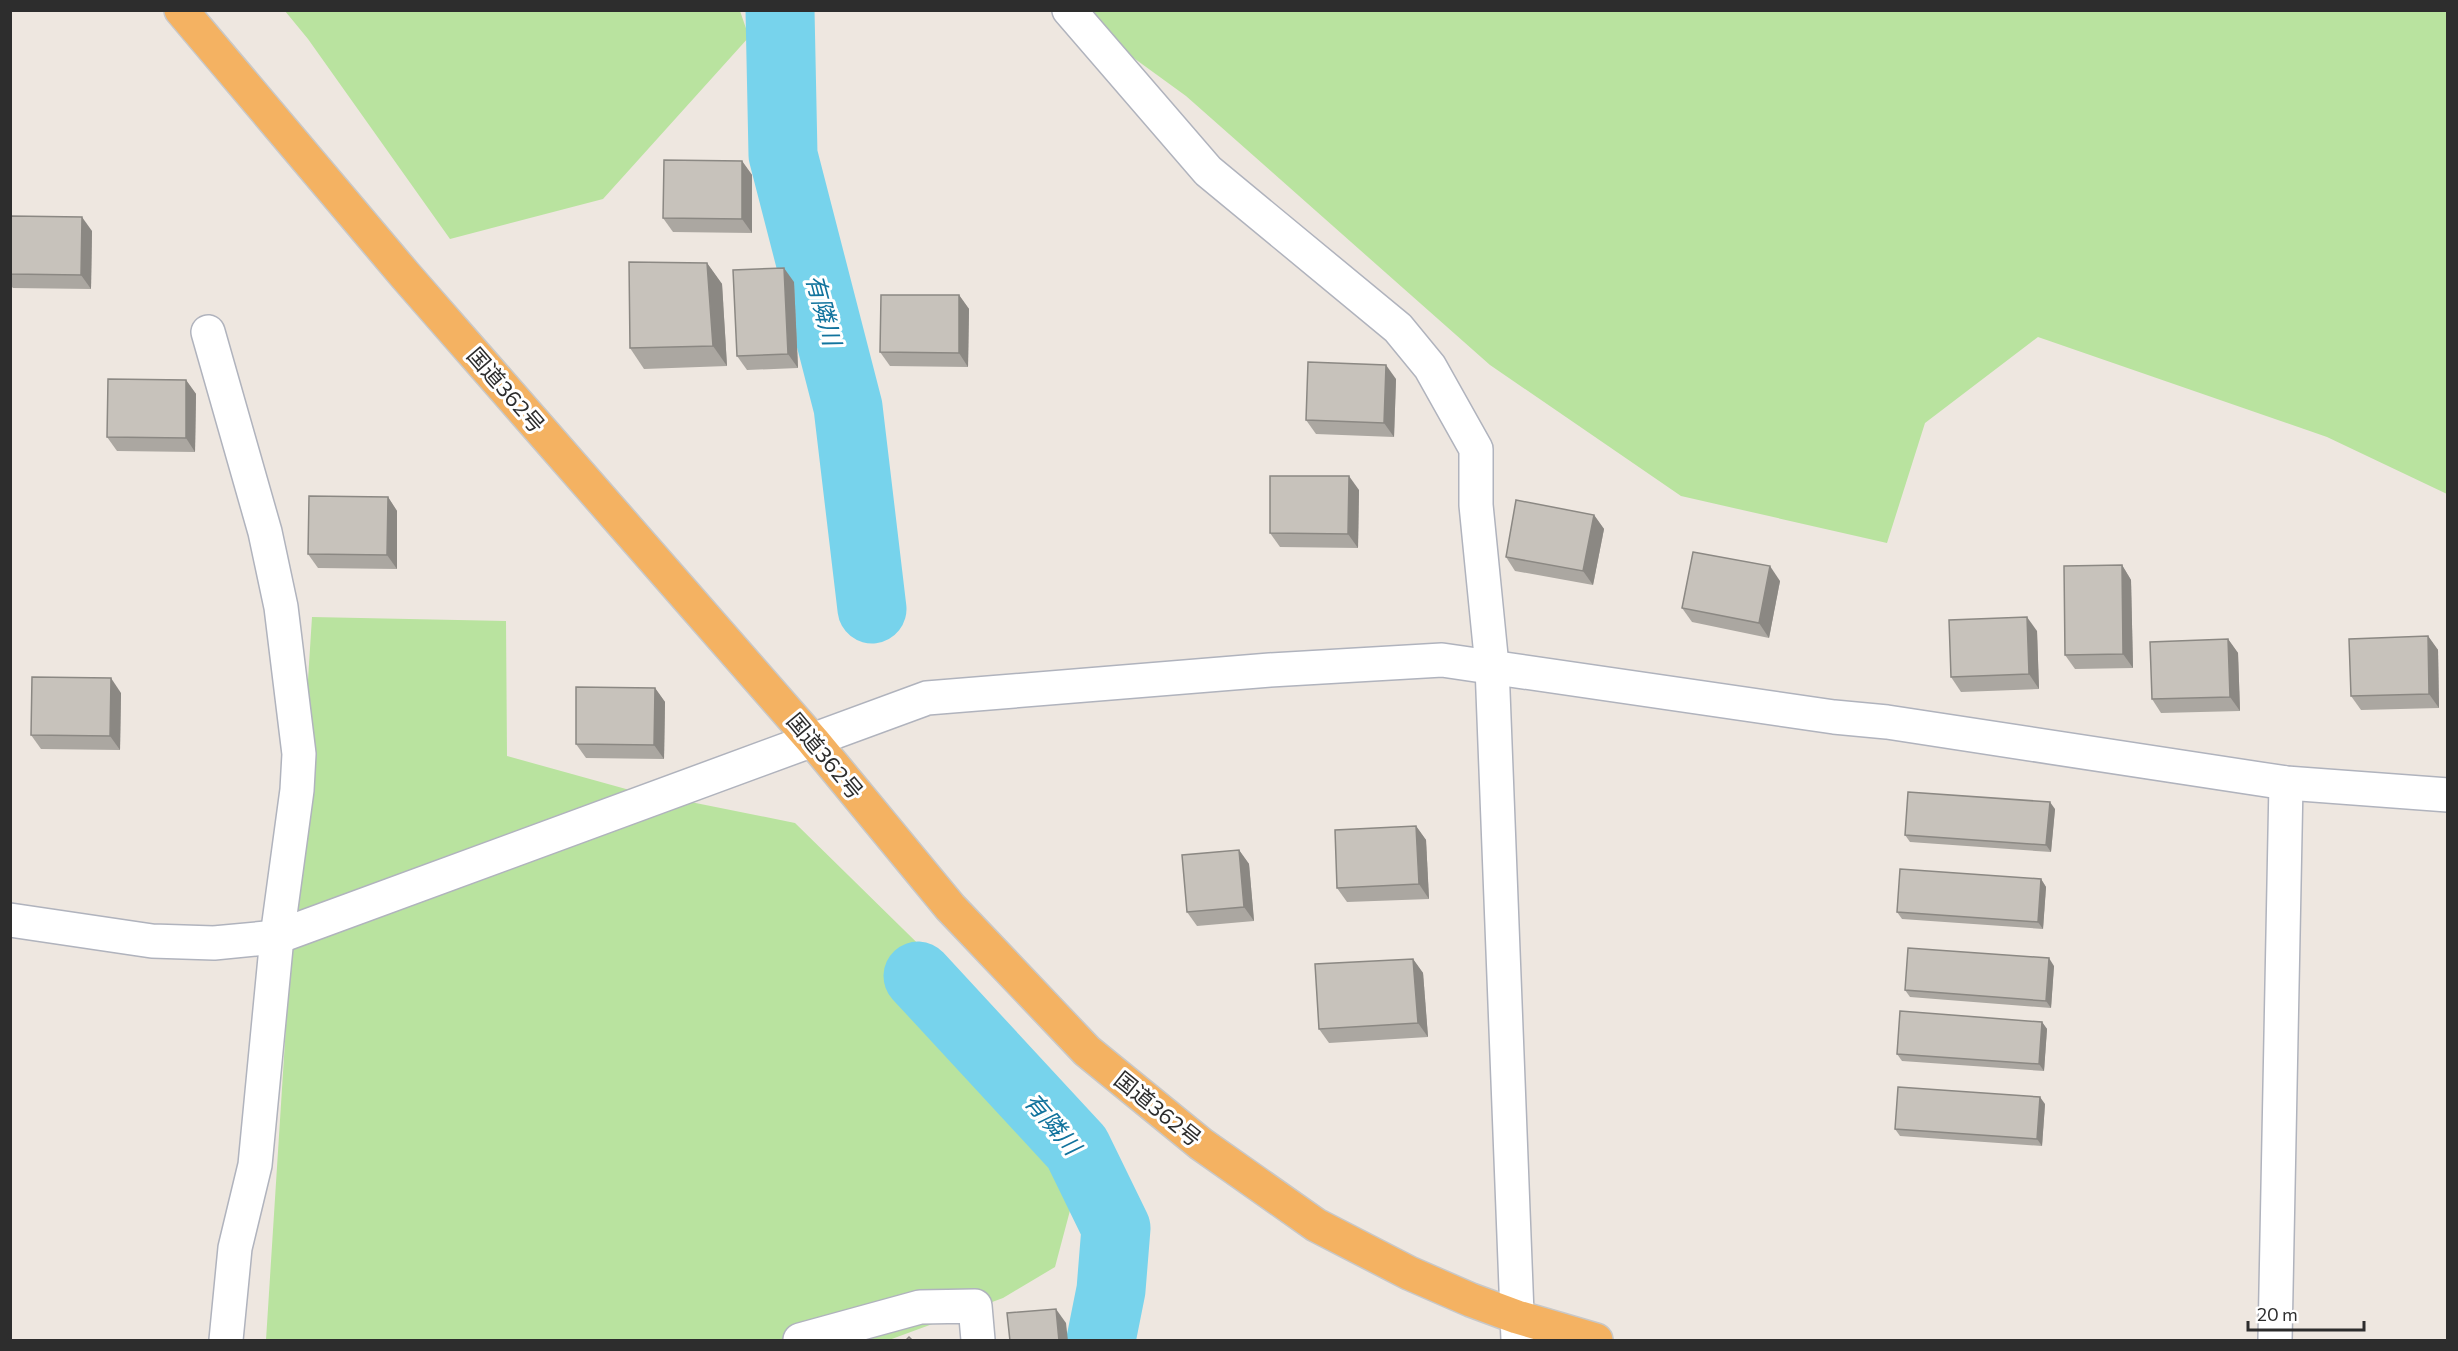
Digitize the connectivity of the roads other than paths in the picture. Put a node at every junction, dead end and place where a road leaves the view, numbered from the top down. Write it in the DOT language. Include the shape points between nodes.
graph roads {
  1 [pos="181,10"];
  2 [pos="1069,10"];
  3 [pos="208,332"];
  4 [pos="1492,666"];
  5 [pos="813,741"];
  6 [pos="2286,783"];
  7 [pos="2448,795"];
  8 [pos="10,920"];
  9 [pos="277,937"];
  10 [pos="1518,1329"];
  11 [pos="226,1341"];
  12 [pos="800,1341"];
  13 [pos="978,1341"];
  14 [pos="1596,1341"];
  15 [pos="2275,1341"];
  1 -- 5 [label="highway, 国道362号" via="405,275"];
  2 -- 4 [label="street" via="1209,171 1398,328 1430,367 1476,449 1476,505"];
  3 -- 9 [label="street" via="265,532 281,607 299,754"];
  4 -- 5 [label="street" via="1442,660 927,698"];
  4 -- 6 [label="street"];
  4 -- 10 [label="street"];
  5 -- 9 [label="street"];
  5 -- 10 [label="highway, 国道362号" via="950,907 1087,1051 1201,1144 1316,1225 1471,1300"];
  6 -- 7 [label="street"];
  6 -- 15 [label="street"];
  8 -- 9 [label="street" via="152,941 214,943"];
  9 -- 11 [label="street" via="255,1165 235,1248"];
  10 -- 14 [label="highway, 国道362号"];
  12 -- 13 [label="street" via="920,1307 975,1306"];
}
